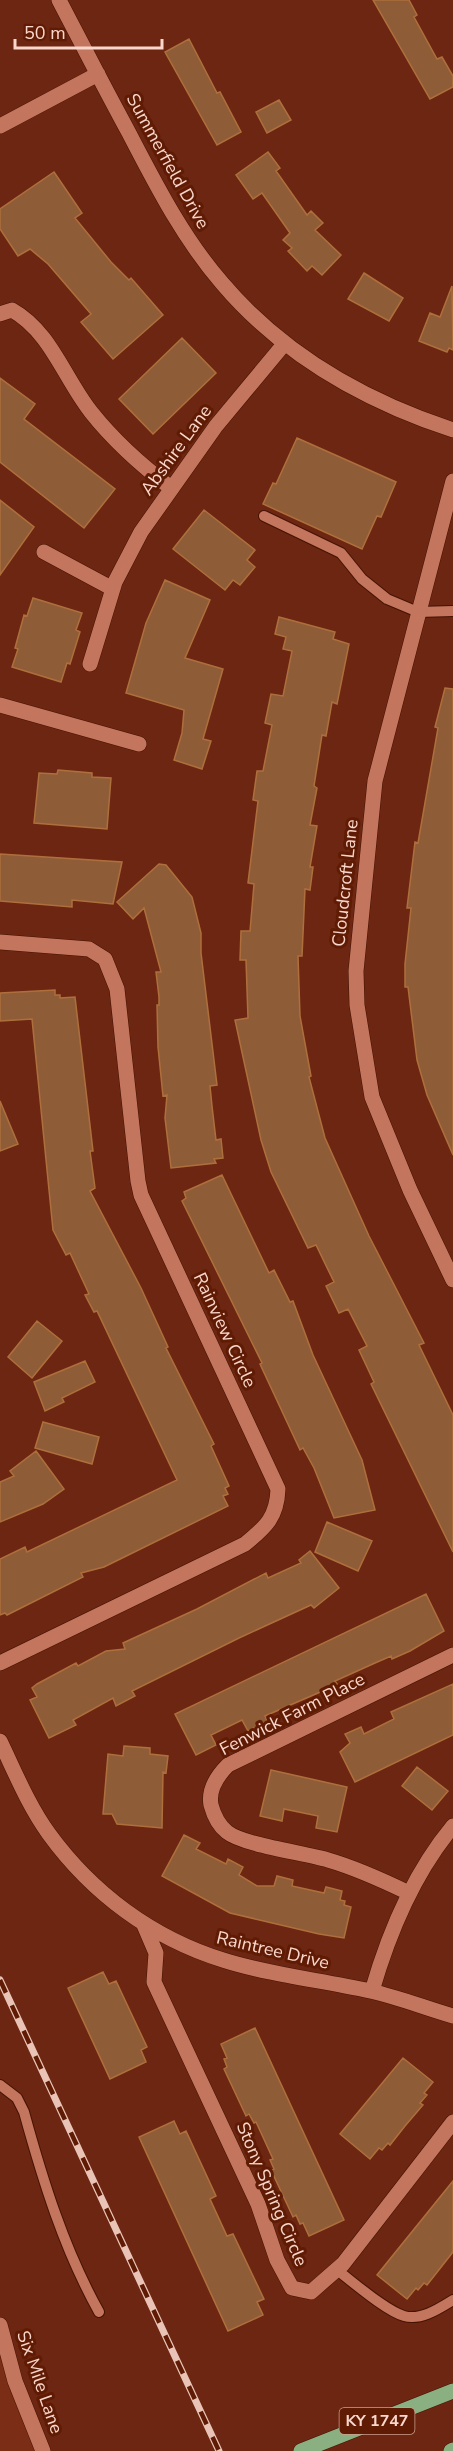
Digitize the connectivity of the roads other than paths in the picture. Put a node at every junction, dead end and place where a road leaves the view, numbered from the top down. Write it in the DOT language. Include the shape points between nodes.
graph roads {
  1 [pos="59,0"];
  2 [pos="98,74"];
  3 [pos="0,126"];
  4 [pos="0,314"];
  5 [pos="285,343"];
  6 [pos="453,430"];
  7 [pos="453,481"];
  8 [pos="171,488"];
  9 [pos="264,516"];
  10 [pos="44,552"];
  11 [pos="113,589"];
  12 [pos="453,610"];
  13 [pos="418,612"];
  14 [pos="90,664"];
  15 [pos="0,705"];
  16 [pos="139,744"];
  17 [pos="0,942"];
  18 [pos="453,1281"];
  19 [pos="453,1655"];
  20 [pos="0,1663"];
  21 [pos="0,1741"];
  22 [pos="450,1834"];
  23 [pos="409,1893"];
  24 [pos="144,1925"];
  25 [pos="372,1991"];
  26 [pos="453,2016"];
  27 [pos="0,2085"];
  28 [pos="453,2122"];
  29 [pos="337,2270"];
  30 [pos="453,2300"];
  31 [pos="99,2312"];
  32 [pos="0,2325"];
  33 [pos="453,2391"];
  34 [pos="43,2451"];
  35 [pos="302,2451"];
  1 -- 2 [label="street, Summerfield Drive"];
  2 -- 3 [label="street"];
  2 -- 5 [label="street, Summerfield Drive" via="180,227 222,284"];
  4 -- 8 [label="street" via="12,310 27,319 42,335 89,410 148,471"];
  5 -- 6 [label="street, Summerfield Drive" via="345,384 417,418"];
  5 -- 8 [label="street, Abshire Lane"];
  7 -- 13 [label="street, Cloudcroft Lane"];
  8 -- 11 [label="street, Abshire Lane" via="141,532"];
  9 -- 13 [label="lane" via="341,553 362,579 387,599"];
  10 -- 11 [label="street"];
  11 -- 14 [label="street, Abshire Lane"];
  12 -- 13 [label="lane"];
  13 -- 18 [label="street, Cloudcroft Lane" via="375,781 356,971 357,1005 372,1097"];
  15 -- 16 [label="street"];
  17 -- 20 [label="street, Rainview Circle" via="88,949 105,959 117,989 141,1195 278,1489 277,1506 270,1521 245,1544"];
  19 -- 23 [label="street, Fenwick Farm Place" via="228,1765 212,1786 213,1814 228,1834 353,1868"];
  21 -- 24 [label="street, Raintree Drive" via="48,1833 102,1893"];
  22 -- 23 [label="street"];
  23 -- 25 [label="street"];
  24 -- 25 [label="street, Raintree Drive" via="223,1960"];
  24 -- 29 [label="street, Stony Spring Circle" via="156,1953 154,1982 258,2204 277,2260 292,2288 311,2292"];
  25 -- 26 [label="street, Raintree Drive"];
  27 -- 31 [label="lane" via="17,2098 24,2112 55,2217"];
  28 -- 29 [label="street, Stony Spring Circle"];
  29 -- 30 [label="lane" via="405,2316 432,2313"];
  32 -- 34 [label="street, Six Mile Lane" via="15,2381"];
  33 -- 35 [label="main road, KY 1747"];
}
